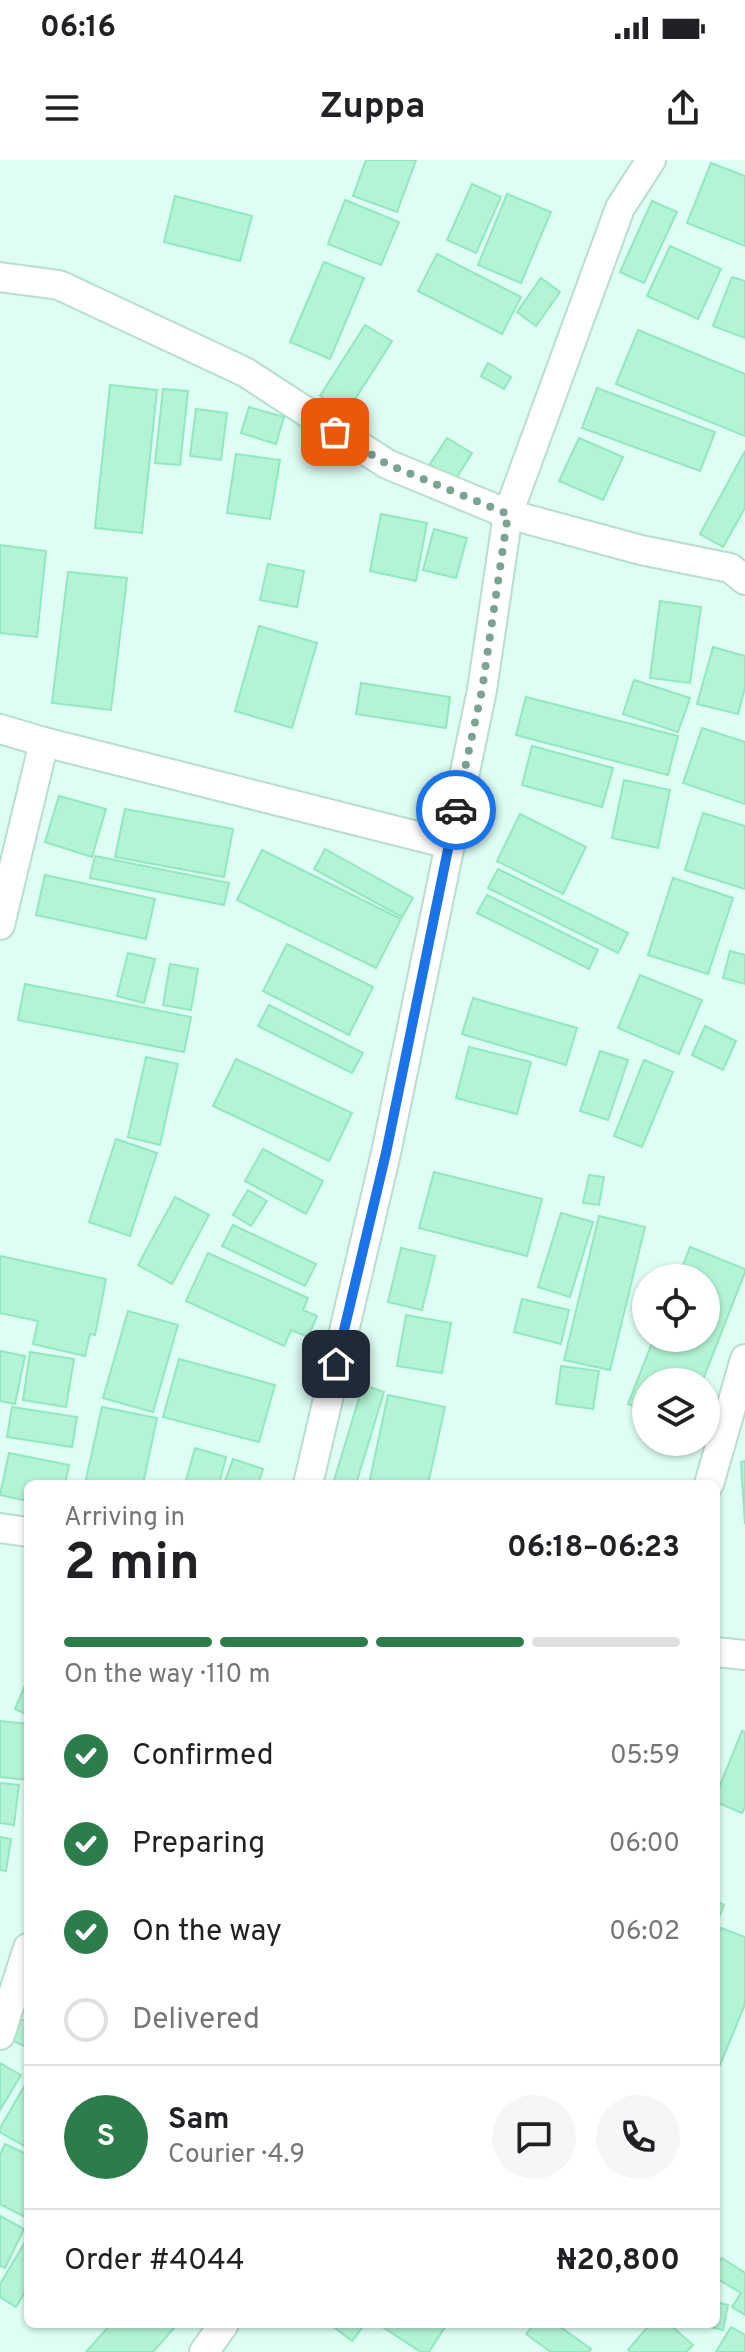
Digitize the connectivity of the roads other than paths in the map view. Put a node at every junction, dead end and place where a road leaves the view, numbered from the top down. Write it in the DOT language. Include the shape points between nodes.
graph roads {
  1 [pos="651,160"];
  2 [pos="0,277"];
  3 [pos="508,514"];
  4 [pos="745,580"];
  5 [pos="0,729"];
  6 [pos="44,742"];
  7 [pos="449,844"];
  8 [pos="0,925"];
  9 [pos="745,1359"];
  10 [pos="309,1480"];
  11 [pos="710,1480"];
  12 [pos="0,1528"];
  13 [pos="24,1531"];
  14 [pos="720,1652"];
  15 [pos="745,1655"];
  16 [pos="24,1960"];
  17 [pos="0,2035"];
  18 [pos="221,2328"];
  19 [pos="204,2352"];
  1 -- 3 [label="street" via="620,208"];
  2 -- 3 [label="street" via="59,285 217,358 387,464"];
  3 -- 4 [label="street" via="730,568"];
  3 -- 7 [label="street" via="482,690"];
  5 -- 6 [label="street"];
  6 -- 7 [label="street"];
  6 -- 8 [label="street"];
  7 -- 10 [label="street" via="386,1153"];
  9 -- 11 [label="street"];
  12 -- 13 [label="street"];
  14 -- 15 [label="street"];
  16 -- 17 [label="street"];
  18 -- 19 [label="street"];
}
